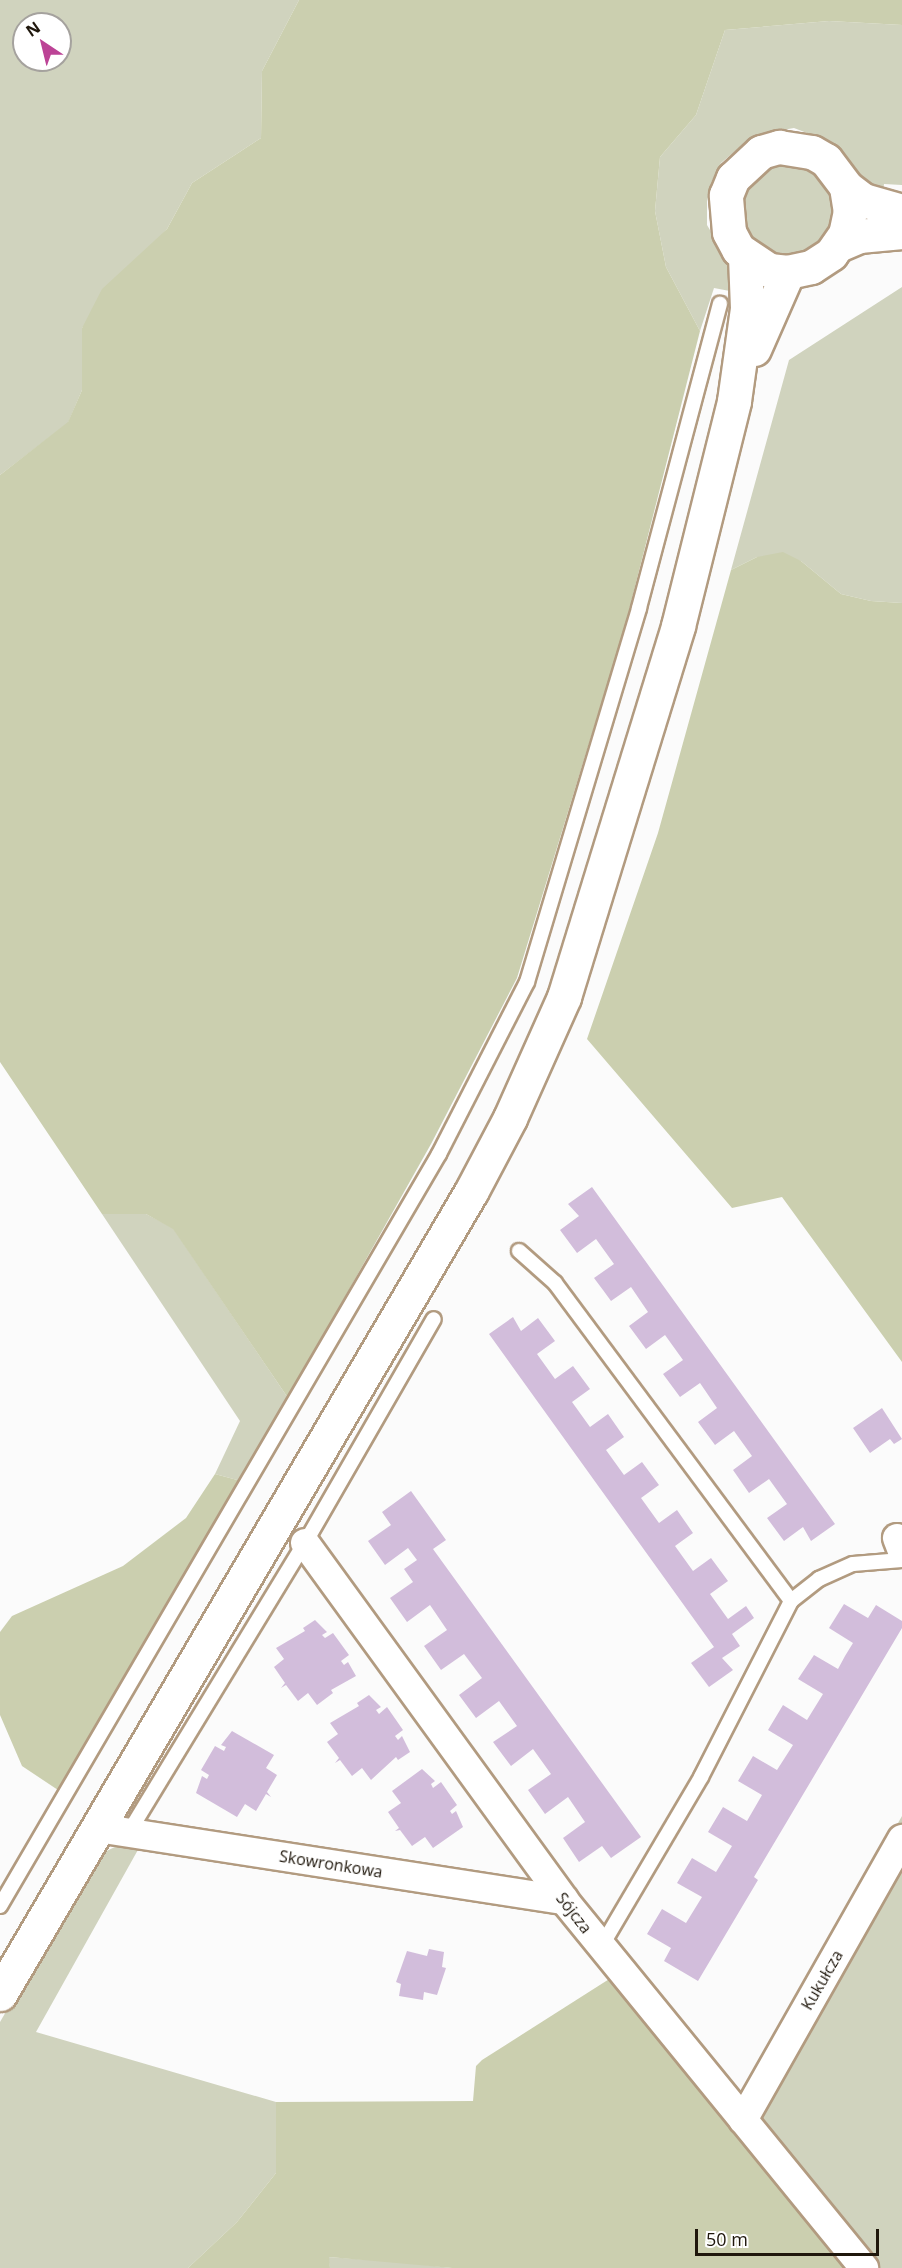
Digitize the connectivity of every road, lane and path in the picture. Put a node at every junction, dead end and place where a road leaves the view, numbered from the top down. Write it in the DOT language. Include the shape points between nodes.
graph roads {
  1 [pos="846,187"];
  2 [pos="902,211"];
  3 [pos="902,231"];
  4 [pos="838,244"];
  5 [pos="745,255"];
  6 [pos="788,272"];
  7 [pos="720,304"];
  8 [pos="734,401"];
  9 [pos="519,1251"];
  10 [pos="434,1318"];
  11 [pos="305,1543"];
  12 [pos="900,1549"];
  13 [pos="791,1601"];
  14 [pos="98,1827"];
  15 [pos="129,1832"];
  16 [pos="902,1839"];
  17 [pos="564,1900"];
  18 [pos="0,1906"];
  19 [pos="601,1947"];
  20 [pos="0,1994"];
  21 [pos="743,2120"];
  22 [pos="864,2268"];
  1 -- 2 [label="main road" via="863,200"];
  1 -- 4 [label="main road" via="850,211"];
  1 -- 5 [label="main road" via="826,160 796,147 761,152 745,163 726,195 729,232"];
  3 -- 4 [label="main road" via="859,236"];
  4 -- 6 [label="main road" via="811,267"];
  5 -- 6 [label="main road" via="769,270"];
  5 -- 8 [label="main road" via="747,308"];
  6 -- 8 [label="main road" via="767,313"];
  7 -- 18 [label="lane" via="639,608 527,982 439,1155"];
  8 -- 14 [label="main road" via="678,626 590,919 564,997 515,1107 441,1244"];
  9 -- 13 [label="lane" via="555,1283"];
  10 -- 11 [label="lane"];
  11 -- 15 [label="lane"];
  11 -- 17 [label="street, Sójcza"];
  12 -- 13 [label="lane" via="819,1579"];
  13 -- 19 [label="lane" via="701,1778"];
  14 -- 15 [label="street, Skowronkowa"];
  14 -- 20 [label="main road"];
  15 -- 17 [label="street, Skowronkowa"];
  16 -- 21 [label="street, Kukułcza"];
  17 -- 19 [label="street, Sójcza"];
  19 -- 21 [label="street, Sójcza"];
  21 -- 22 [label="street, Sójcza"];
}
